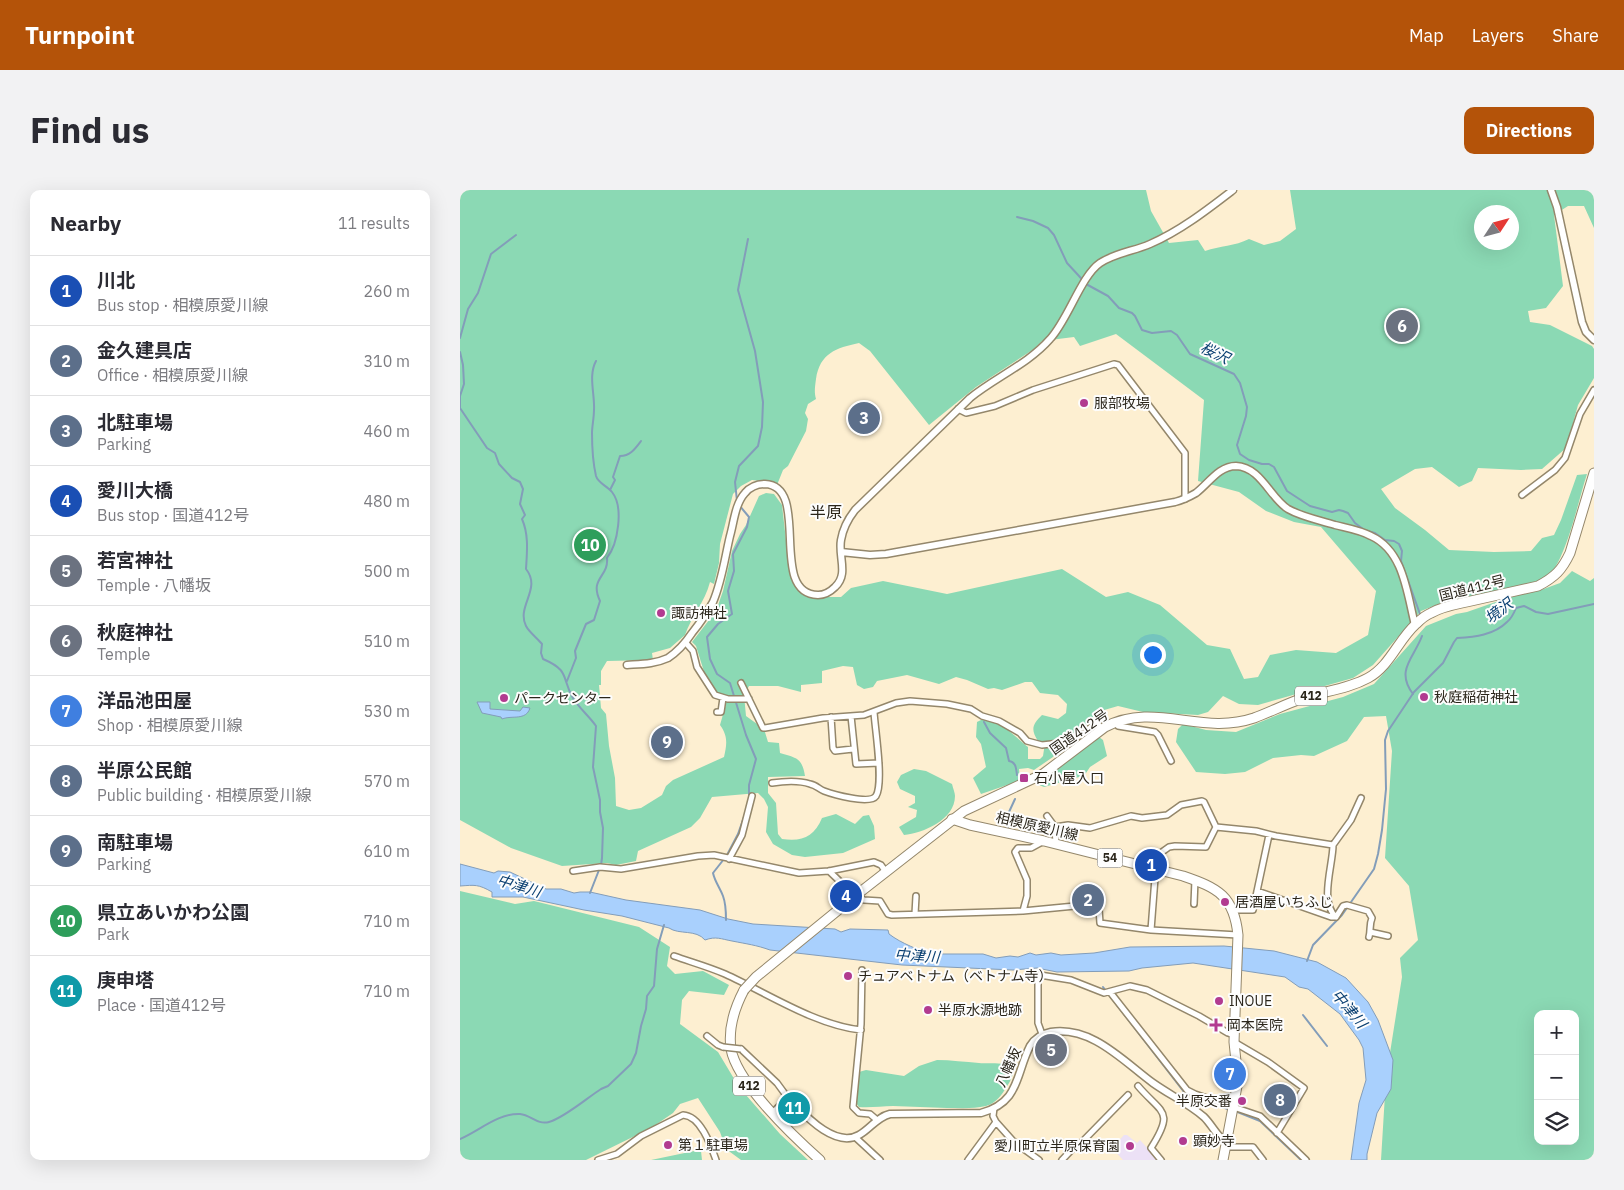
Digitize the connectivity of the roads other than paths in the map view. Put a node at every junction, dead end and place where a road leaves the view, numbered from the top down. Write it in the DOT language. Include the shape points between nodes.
graph roads {
  1 [pos="1233,190"];
  2 [pos="1551,190"];
  3 [pos="1594,340"];
  4 [pos="1594,390"];
  5 [pos="958,408"];
  6 [pos="1594,473"];
  7 [pos="1522,495"];
  8 [pos="1185,499"];
  9 [pos="841,552"];
  10 [pos="1415,624"];
  11 [pos="685,642"];
  12 [pos="627,665"];
  13 [pos="741,683"];
  14 [pos="723,698"];
  15 [pos="749,699"];
  16 [pos="717,712"];
  17 [pos="874,712"];
  18 [pos="851,716"];
  19 [pos="831,718"];
  20 [pos="1116,722"];
  21 [pos="1102,730"];
  22 [pos="853,749"];
  23 [pos="1171,761"];
  24 [pos="878,763"];
  25 [pos="772,783"];
  26 [pos="752,796"];
  27 [pos="1361,798"];
  28 [pos="1047,816"];
  29 [pos="952,819"];
  30 [pos="1054,827"];
  31 [pos="1216,827"];
  32 [pos="1269,834"];
  33 [pos="1044,841"];
  34 [pos="1056,844"];
  35 [pos="1333,845"];
  36 [pos="729,859"];
  37 [pos="1156,870"];
  38 [pos="573,871"];
  39 [pos="829,871"];
  40 [pos="886,872"];
  41 [pos="1195,880"];
  42 [pos="1257,891"];
  43 [pos="916,896"];
  44 [pos="1194,904"];
  45 [pos="1233,910"];
  46 [pos="1024,911"];
  47 [pos="915,914"];
  48 [pos="1336,917"];
  49 [pos="1151,930"];
  50 [pos="1238,935"];
  51 [pos="1386,937"];
  52 [pos="674,956"];
  53 [pos="862,970"];
  54 [pos="1110,992"];
  55 [pos="860,1030"];
  56 [pos="1042,1034"];
  57 [pos="707,1036"];
  58 [pos="1234,1038"];
  59 [pos="1138,1086"];
  60 [pos="1128,1095"];
  61 [pos="788,1098"];
  62 [pos="1234,1107"];
  63 [pos="994,1108"];
  64 [pos="773,1113"];
  65 [pos="877,1120"];
  66 [pos="996,1122"];
  67 [pos="1277,1133"];
  68 [pos="855,1137"];
  69 [pos="1225,1145"];
  70 [pos="598,1160"];
  71 [pos="716,1160"];
  72 [pos="820,1160"];
  73 [pos="880,1160"];
  74 [pos="968,1160"];
  75 [pos="1039,1160"];
  76 [pos="1062,1160"];
  77 [pos="1161,1160"];
  78 [pos="1223,1160"];
  79 [pos="1263,1160"];
  80 [pos="1306,1160"];
  1 -- 5 [label="street" via="1168,235 1097,266 1061,325 1044,346"];
  2 -- 3 [label="street" via="1582,322"];
  4 -- 7 [label="street" via="1580,414 1565,458"];
  5 -- 8 [label="street" via="966,413 995,406 1109,365 1118,365 1185,453"];
  5 -- 9 [label="street" via="855,510 842,533"];
  6 -- 10 [label="main road, 国道412号 / 412" via="1570,553 1556,576 1538,586 1431,612"];
  8 -- 9 [label="street" via="886,554"];
  8 -- 10 [label="street" via="1221,471 1242,467 1255,474 1287,508 1303,516 1371,535 1394,556"];
  9 -- 11 [label="street" via="843,570 837,586 824,594 802,589 794,577 786,502 772,486 751,487 737,508 714,598"];
  10 -- 20 [label="main road, 国道412号 / 412" via="1382,667 1355,685 1304,698 1236,723 1216,724 1151,716"];
  11 -- 12 [label="street" via="674,654 658,662"];
  11 -- 14 [label="street" via="693,651 697,667 715,696"];
  13 -- 15 [label="street"];
  14 -- 15 [label="street"];
  14 -- 16 [label="street" via="721,712"];
  15 -- 19 [label="street" via="763,728"];
  17 -- 18 [label="street"];
  17 -- 21 [label="street" via="902,701 947,704 971,709 999,721 1020,733 1026,741 1042,745 1069,742 1093,724 1098,724"];
  17 -- 24 [label="street"];
  18 -- 19 [label="street"];
  18 -- 22 [label="street"];
  19 -- 22 [label="street" via="833,748"];
  20 -- 21 [label="main road, 国道412号 / 412"];
  20 -- 23 [label="street" via="1118,726 1155,732"];
  21 -- 29 [label="main road, 国道412号 / 412" via="1043,774 979,802"];
  22 -- 24 [label="street" via="857,766"];
  24 -- 25 [label="street" via="878,784 873,798 848,798 809,783"];
  26 -- 36 [label="street" via="742,835"];
  27 -- 35 [label="street" via="1347,828"];
  28 -- 30 [label="street"];
  29 -- 33 [label="main road, 相模原愛川線 / 54"];
  29 -- 40 [label="main road, 国道412号 / 412"];
  30 -- 31 [label="street" via="1090,828 1131,816 1167,816 1181,806 1199,801 1204,802"];
  30 -- 34 [label="street"];
  31 -- 32 [label="street"];
  31 -- 37 [label="street" via="1206,847 1175,846 1165,849 1158,857"];
  32 -- 35 [label="street"];
  32 -- 42 [label="street"];
  33 -- 34 [label="main road, 相模原愛川線 / 54"];
  33 -- 46 [label="street" via="1031,848 1018,848 1015,852 1027,880"];
  34 -- 37 [label="main road, 相模原愛川線 / 54"];
  35 -- 48 [label="street" via="1327,894 1332,914"];
  36 -- 38 [label="street" via="714,855 698,856 621,869 600,867"];
  36 -- 39 [label="street" via="798,873"];
  37 -- 41 [label="main road, 相模原愛川線 / 54"];
  37 -- 49 [label="street"];
  39 -- 40 [label="street" via="874,862"];
  39 -- 47 [label="street" via="860,898 881,902 890,915"];
  40 -- 64 [label="main road, 国道412号 / 412, bridge" via="744,990 732,1020 732,1051 744,1078"];
  41 -- 44 [label="street"];
  41 -- 45 [label="main road, 相模原愛川線 / 54" via="1217,891"];
  42 -- 45 [label="street" via="1253,910"];
  42 -- 48 [label="street"];
  43 -- 47 [label="street"];
  45 -- 50 [label="main road, 相模原愛川線 / 54"];
  46 -- 47 [label="street"];
  46 -- 49 [label="street" via="1097,906 1100,923"];
  48 -- 51 [label="street" via="1347,905 1368,911 1372,916 1369,935"];
  49 -- 50 [label="street"];
  50 -- 58 [label="main road, 相模原愛川線 / 54"];
  52 -- 55 [label="street" via="726,974 830,1023"];
  53 -- 55 [label="street"];
  54 -- 56 [label="street" via="1104,993 1071,980 1038,976 1038,1023"];
  54 -- 58 [label="street" via="1130,986 1147,990"];
  54 -- 62 [label="street" via="1187,1090"];
  55 -- 65 [label="street" via="853,1107 859,1114 870,1114"];
  56 -- 63 [label="street, 八幡坂" via="1031,1045 1015,1086"];
  56 -- 69 [label="street" via="1059,1031 1094,1040 1198,1112"];
  57 -- 61 [label="street, bridge" via="722,1047 741,1049"];
  58 -- 62 [label="main road, 54" via="1238,1080"];
  58 -- 67 [label="street" via="1304,1088"];
  59 -- 77 [label="street" via="1162,1112 1164,1127 1152,1148"];
  60 -- 76 [label="street"];
  61 -- 64 [label="street"];
  61 -- 68 [label="street" via="814,1124 839,1137"];
  62 -- 67 [label="street" via="1260,1116"];
  62 -- 69 [label="main road, 54"];
  63 -- 65 [label="street" via="975,1114 890,1114"];
  63 -- 66 [label="street"];
  64 -- 72 [label="main road, 国道412号 / 412"];
  65 -- 68 [label="street"];
  66 -- 74 [label="street"];
  66 -- 75 [label="street" via="1013,1141"];
  67 -- 80 [label="street"];
  68 -- 73 [label="street"];
  69 -- 78 [label="main road, 54"];
  69 -- 79 [label="street" via="1253,1147"];
  70 -- 71 [label="street" via="617,1154 641,1136 683,1115 702,1129"];
}
